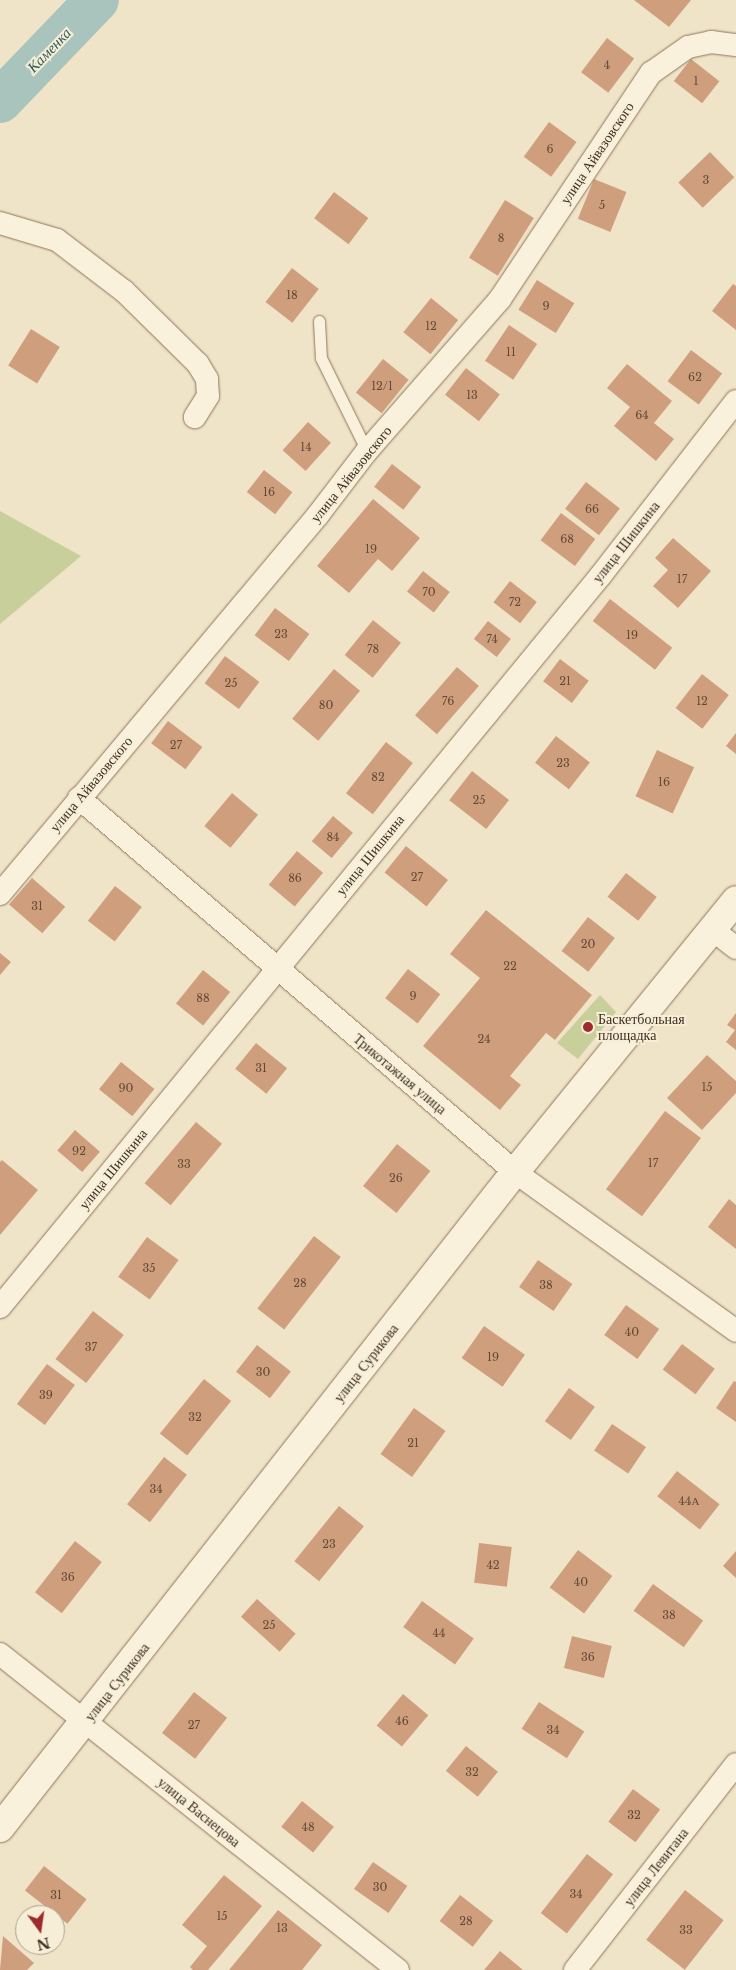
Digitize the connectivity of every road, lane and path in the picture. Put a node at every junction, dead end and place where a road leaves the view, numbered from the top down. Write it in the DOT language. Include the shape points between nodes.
graph roads {
  1 [pos="736,45"];
  2 [pos="0,224"];
  3 [pos="319,321"];
  4 [pos="736,401"];
  5 [pos="195,417"];
  6 [pos="367,451"];
  7 [pos="80,798"];
  8 [pos="0,894"];
  9 [pos="736,900"];
  10 [pos="713,930"];
  11 [pos="736,948"];
  12 [pos="276,970"];
  13 [pos="515,1172"];
  14 [pos="0,1307"];
  15 [pos="736,1331"];
  16 [pos="0,1654"];
  17 [pos="86,1721"];
  18 [pos="736,1764"];
  19 [pos="0,1828"];
  20 [pos="398,1970"];
  21 [pos="575,1970"];
  1 -- 6 [label="street, улица Айвазовского" via="711,42 688,47 651,73 500,299"];
  2 -- 5 [label="street" via="57,240 124,291 165,331 208,379 208,396"];
  3 -- 6 [label="lane" via="321,358"];
  4 -- 12 [label="street, улица Шишкина" via="601,575"];
  6 -- 7 [label="street, улица Айвазовского" via="318,515"];
  7 -- 8 [label="street, улица Айвазовского"];
  7 -- 12 [label="street, Трикотажная улица"];
  9 -- 10 [label="street, улица Сурикова"];
  10 -- 11 [label="street"];
  10 -- 13 [label="street, улица Сурикова"];
  12 -- 13 [label="street, Трикотажная улица"];
  12 -- 14 [label="street, улица Шишкина"];
  13 -- 15 [label="street, Трикотажная улица"];
  13 -- 17 [label="street, улица Сурикова"];
  16 -- 17 [label="street, улица Васнецова"];
  17 -- 19 [label="street, улица Сурикова"];
  17 -- 20 [label="street, улица Васнецова"];
  18 -- 21 [label="street, улица Левитана"];
}
